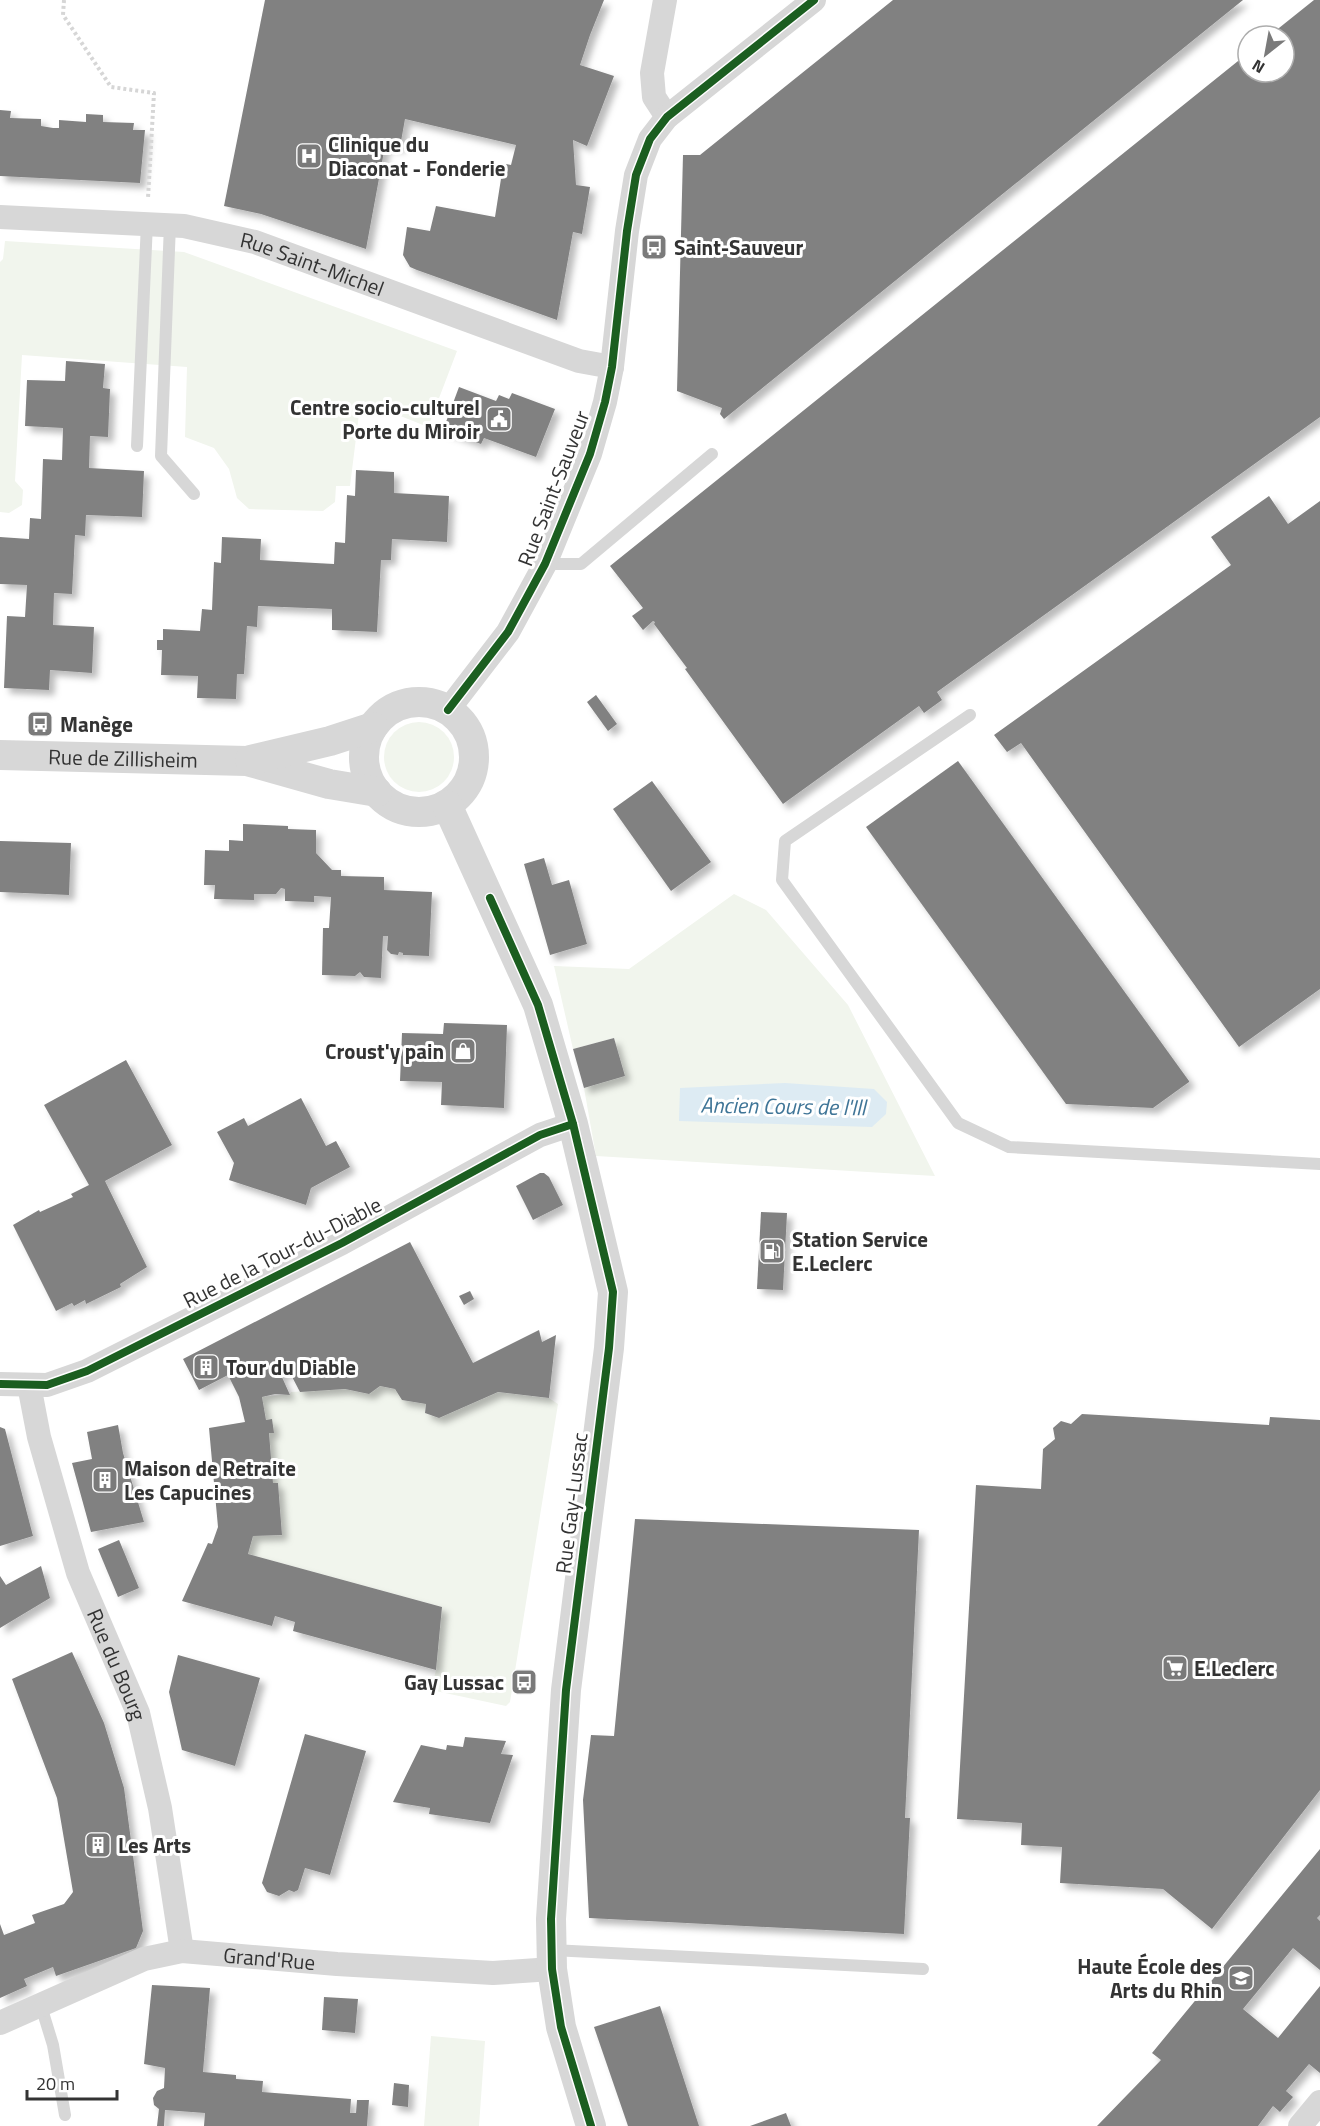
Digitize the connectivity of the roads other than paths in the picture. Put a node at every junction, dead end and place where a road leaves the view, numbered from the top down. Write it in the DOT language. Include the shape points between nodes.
graph roads {
  1 [pos="665,0"];
  2 [pos="814,0"];
  3 [pos="667,117"];
  4 [pos="0,217"];
  5 [pos="158,224"];
  6 [pos="612,367"];
  7 [pos="137,446"];
  8 [pos="712,454"];
  9 [pos="194,494"];
  10 [pos="545,564"];
  11 [pos="448,710"];
  12 [pos="970,715"];
  13 [pos="373,727"];
  14 [pos="0,754"];
  15 [pos="247,761"];
  16 [pos="376,792"];
  17 [pos="447,805"];
  18 [pos="573,1124"];
  19 [pos="1320,1164"];
  20 [pos="0,1384"];
  21 [pos="29,1385"];
  22 [pos="182,1951"];
  23 [pos="552,1960"];
  24 [pos="923,1969"];
  25 [pos="41,2006"];
  26 [pos="0,2023"];
  27 [pos="1320,2102"];
  28 [pos="65,2115"];
  29 [pos="591,2126"];
  30 [pos="1300,2126"];
  1 -- 3 [label="street" via="652,73 654,97"];
  2 -- 3 [label="street, Rue Saint-Sauveur"];
  3 -- 6 [label="street, Rue Saint-Sauveur" via="651,139 636,175"];
  4 -- 5 [label="street, Rue Saint-Michel"];
  5 -- 6 [label="street, Rue Saint-Michel" via="255,242 579,361"];
  5 -- 7 [label="lane"];
  5 -- 9 [label="lane" via="161,456"];
  6 -- 10 [label="street, Rue Saint-Sauveur" via="591,454"];
  8 -- 10 [label="lane" via="581,564"];
  10 -- 11 [label="street, Rue Saint-Sauveur" via="508,632"];
  11 -- 13 [label="street" via="428,703 407,704 387,712"];
  11 -- 17 [label="street" via="462,722 472,739 475,758 462,794"];
  12 -- 19 [label="lane" via="785,842 782,880 958,1123 1010,1147"];
  13 -- 15 [label="street, Rue de Zillisheim"];
  13 -- 16 [label="street" via="364,760"];
  14 -- 15 [label="street, Rue de Zillisheim"];
  15 -- 16 [label="street, Rue de Zillisheim" via="329,784"];
  16 -- 17 [label="street" via="391,805 409,812 428,812"];
  17 -- 18 [label="street, Rue Gay-Lussac" via="538,1005"];
  18 -- 21 [label="street, Rue de la Tour-du-Diable" via="540,1135 342,1244 87,1371 47,1385"];
  18 -- 23 [label="street, Rue Gay-Lussac" via="613,1292 564,1710"];
  20 -- 21 [label="street, Rue de la Tour-du-Diable"];
  21 -- 22 [label="street, Rue du Bourg" via="39,1437 78,1573 138,1713 160,1808"];
  22 -- 23 [label="street, Grand'Rue" via="493,1972"];
  22 -- 25 [label="street, Grand'Rue" via="144,1959"];
  23 -- 24 [label="lane"];
  23 -- 29 [label="street, Rue Gay-Lussac" via="561,2026"];
  25 -- 26 [label="street, Grand'Rue"];
  25 -- 28 [label="lane" via="53,2045"];
  27 -- 30 [label="street"];
}
